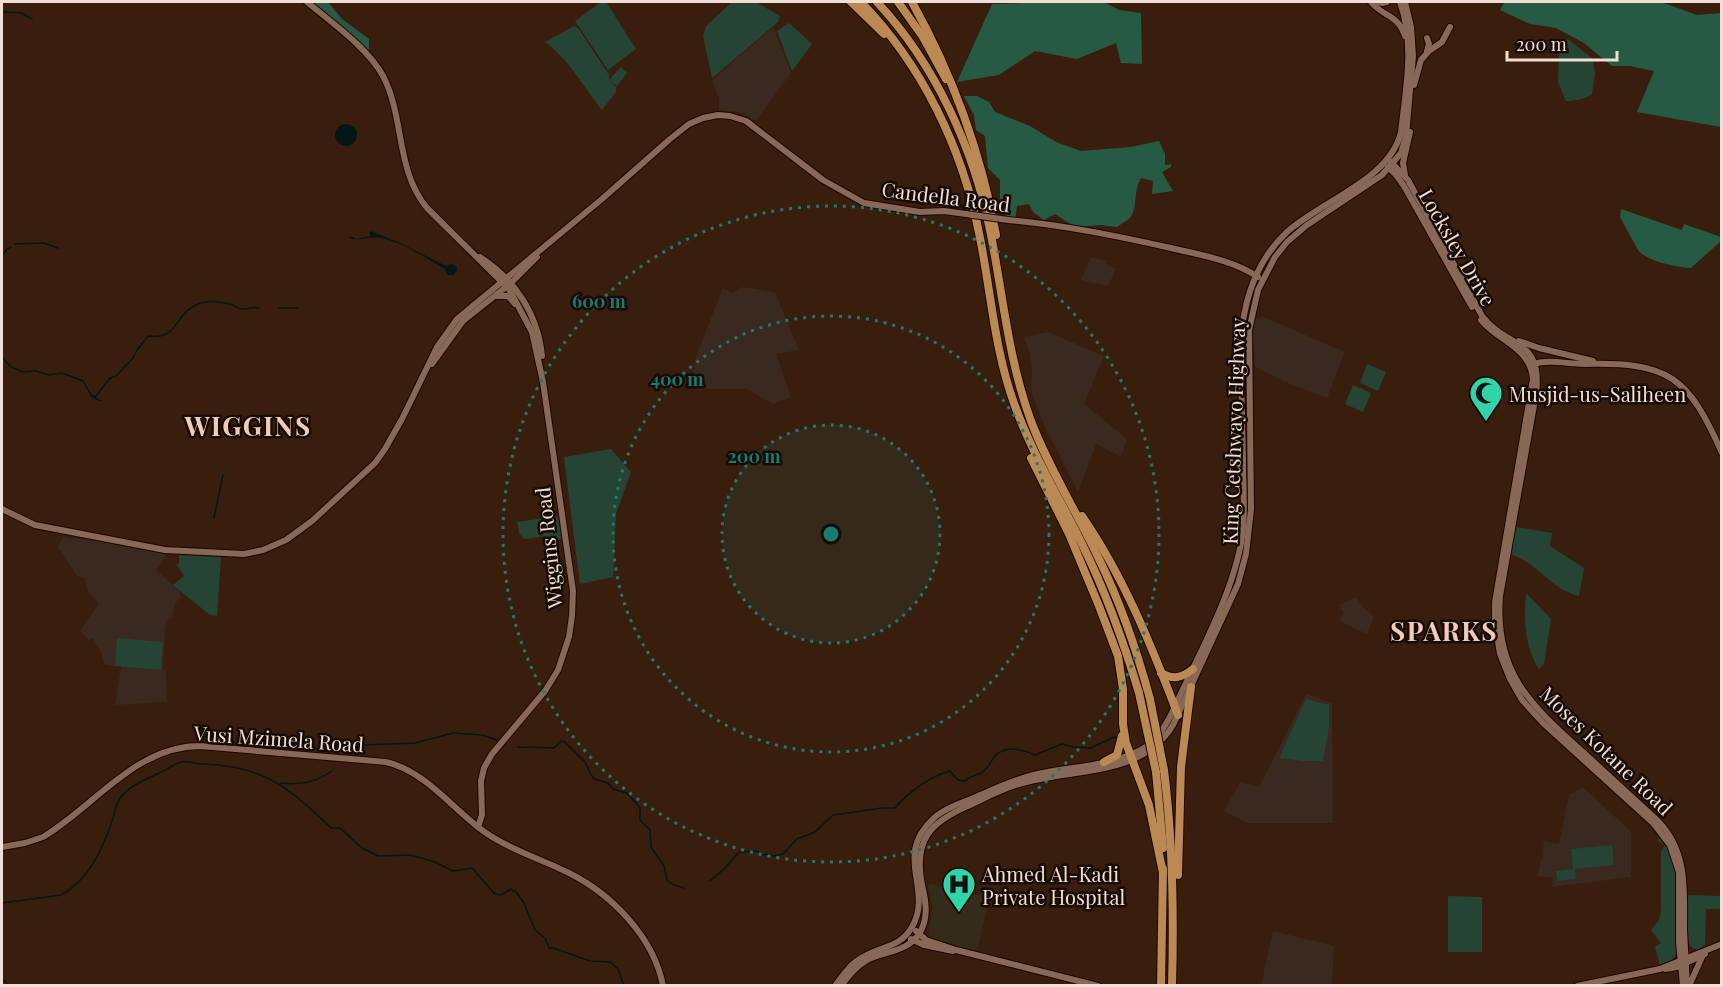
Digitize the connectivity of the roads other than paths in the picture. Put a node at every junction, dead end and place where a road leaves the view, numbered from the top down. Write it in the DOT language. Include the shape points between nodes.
graph roads {
  1 [pos="307,2"];
  2 [pos="851,2"];
  3 [pos="861,2"];
  4 [pos="877,2"];
  5 [pos="898,2"];
  6 [pos="912,2"];
  7 [pos="1371,2"];
  8 [pos="1376,2"];
  9 [pos="1387,2"];
  10 [pos="1400,2"];
  11 [pos="1404,2"];
  12 [pos="1450,27"];
  13 [pos="1427,38"];
  14 [pos="1408,54"];
  15 [pos="1425,54"];
  16 [pos="932,100"];
  17 [pos="1409,102"];
  18 [pos="970,132"];
  19 [pos="1384,161"];
  20 [pos="1391,166"];
  21 [pos="1405,175"];
  22 [pos="1259,278"];
  23 [pos="999,281"];
  24 [pos="507,282"];
  25 [pos="493,297"];
  26 [pos="525,316"];
  27 [pos="1513,339"];
  28 [pos="439,348"];
  29 [pos="1539,348"];
  30 [pos="1528,356"];
  31 [pos="1545,362"];
  32 [pos="1599,363"];
  33 [pos="1532,365"];
  34 [pos="1538,378"];
  35 [pos="543,382"];
  36 [pos="1014,404"];
  37 [pos="1722,453"];
  38 [pos="1522,456"];
  39 [pos="1061,488"];
  40 [pos="2,509"];
  41 [pos="1511,519"];
  42 [pos="1192,669"];
  43 [pos="1161,673"];
  44 [pos="1191,687"];
  45 [pos="1175,706"];
  46 [pos="1178,716"];
  47 [pos="1123,724"];
  48 [pos="1131,758"];
  49 [pos="1101,765"];
  50 [pos="1160,771"];
  51 [pos="478,827"];
  52 [pos="2,848"];
  53 [pos="1163,873"];
  54 [pos="1174,890"];
  55 [pos="912,927"];
  56 [pos="919,933"];
  57 [pos="906,935"];
  58 [pos="913,941"];
  59 [pos="1684,941"];
  60 [pos="1722,945"];
  61 [pos="956,950"];
  62 [pos="1706,952"];
  63 [pos="1683,962"];
  64 [pos="1660,969"];
  65 [pos="1668,969"];
  66 [pos="1685,984"];
  67 [pos="663,986"];
  68 [pos="835,986"];
  69 [pos="841,986"];
  70 [pos="1098,986"];
  71 [pos="1161,986"];
  72 [pos="1172,986"];
  73 [pos="1577,986"];
  1 -- 24 [label="street, Wiggins Road" via="369,55 378,68 387,87 416,193 484,266"];
  2 -- 16 [label="highway" via="887,38"];
  3 -- 16 [label="highway" via="900,48"];
  4 -- 23 [label="highway" via="927,69 958,126 982,195"];
  5 -- 18 [label="highway" via="936,61"];
  6 -- 18 [label="highway" via="940,54"];
  7 -- 14 [label="street" via="1400,23"];
  8 -- 9 [label="street"];
  10 -- 14 [label="street, King Cetshwayo Highway"];
  11 -- 17 [label="street, King Cetshwayo Highway" via="1413,39"];
  12 -- 15 [label="street" via="1442,42"];
  13 -- 15 [label="street" via="1429,47"];
  14 -- 19 [label="street, King Cetshwayo Highway" via="1401,132"];
  15 -- 17 [label="street"];
  16 -- 36 [label="highway" via="953,146 972,204 998,345"];
  17 -- 20 [label="street, King Cetshwayo Highway" via="1404,145"];
  17 -- 21 [label="street" via="1410,140 1403,163"];
  18 -- 23 [label="highway" via="992,213"];
  19 -- 20 [label="street"];
  19 -- 22 [label="street, King Cetshwayo Highway" via="1365,179 1288,231 1270,252"];
  20 -- 21 [label="street, Locksley Drive"];
  20 -- 22 [label="street, King Cetshwayo Highway" via="1368,186 1307,225"];
  20 -- 30 [label="street, Locksley Drive" via="1479,318"];
  21 -- 27 [label="street, Locksley Drive" via="1482,315 1497,331"];
  22 -- 24 [label="street, Candella Road, bridge" via="1222,260 1104,232 864,203 824,180 746,121 718,115 683,128"];
  22 -- 42 [label="street, King Cetshwayo Highway" via="1242,318 1241,541 1230,583"];
  22 -- 44 [label="street, King Cetshwayo Highway" via="1249,330 1251,509 1246,554 1236,589"];
  23 -- 39 [label="highway" via="1020,389"];
  24 -- 25 [label="street"];
  24 -- 26 [label="street, Wiggins Road"];
  24 -- 28 [label="street" via="463,314"];
  24 -- 35 [label="street, Wiggins Road" via="526,304 538,333"];
  25 -- 26 [label="street" via="508,296"];
  25 -- 28 [label="street" via="463,321"];
  26 -- 35 [label="street, Wiggins Road"];
  27 -- 29 [label="street"];
  27 -- 30 [label="street, Locksley Drive"];
  28 -- 40 [label="street" via="375,463 312,521 279,544 237,554 165,550 35,525"];
  29 -- 30 [label="street"];
  29 -- 32 [label="street"];
  30 -- 33 [label="street"];
  31 -- 32 [label="street"];
  31 -- 33 [label="street"];
  31 -- 34 [label="street"];
  32 -- 37 [label="street" via="1646,368 1679,383 1696,402"];
  33 -- 34 [label="street, Moses Kotane Road"];
  33 -- 38 [label="street, Moses Kotane Road"];
  34 -- 38 [label="street, Moses Kotane Road"];
  35 -- 51 [label="street, Wiggins Road" via="573,591 571,626 566,650 552,680 487,762 481,781 482,815"];
  36 -- 47 [label="highway" via="1021,435 1069,534 1118,656"];
  36 -- 50 [label="highway, bridge" via="1036,459 1104,591 1127,653"];
  38 -- 41 [label="street, Moses Kotane Road"];
  39 -- 43 [label="highway" via="1118,574"];
  39 -- 50 [label="highway, bridge" via="1110,582 1133,643 1150,699"];
  41 -- 59 [label="street, Moses Kotane Road" via="1499,612 1509,665 1538,711 1670,834 1684,871"];
  41 -- 63 [label="street, Moses Kotane Road" via="1494,611 1503,663 1517,692 1534,714 1667,840 1678,872"];
  42 -- 43 [label="highway" via="1179,678"];
  42 -- 45 [label="street, King Cetshwayo Highway"];
  43 -- 45 [label="highway"];
  44 -- 46 [label="street, King Cetshwayo Highway"];
  44 -- 54 [label="highway" via="1180,767 1178,878"];
  45 -- 46 [label="highway"];
  45 -- 48 [label="street, King Cetshwayo Highway" via="1154,740"];
  46 -- 48 [label="street, King Cetshwayo Highway" via="1155,748"];
  47 -- 48 [label="highway"];
  47 -- 49 [label="highway" via="1119,750"];
  48 -- 49 [label="street, King Cetshwayo Highway"];
  48 -- 53 [label="highway" via="1152,815"];
  49 -- 55 [label="street, King Cetshwayo Highway" via="1010,782 935,817 915,848 919,906"];
  49 -- 56 [label="street, King Cetshwayo Highway" via="1016,785 939,821 926,836 920,852 926,913"];
  50 -- 53 [label="highway"];
  50 -- 54 [label="highway" via="1170,820"];
  51 -- 52 [label="street, Vusi Mzimela Road" via="424,782 392,764 200,746 174,749 146,760 49,835"];
  51 -- 67 [label="street, Vusi Mzimela Road" via="501,843 570,873 616,906 640,934 660,971"];
  53 -- 71 [label="highway"];
  54 -- 72 [label="highway"];
  55 -- 56 [label="street"];
  55 -- 57 [label="street, King Cetshwayo Highway"];
  56 -- 58 [label="street, King Cetshwayo Highway"];
  56 -- 61 [label="street" via="926,940"];
  57 -- 58 [label="street"];
  57 -- 68 [label="street, King Cetshwayo Highway" via="891,946 861,957"];
  58 -- 61 [label="street"];
  58 -- 69 [label="street, King Cetshwayo Highway" via="862,963"];
  59 -- 62 [label="street" via="1691,950"];
  59 -- 63 [label="street, Moses Kotane Road"];
  60 -- 62 [label="street"];
  61 -- 70 [label="street"];
  62 -- 63 [label="street"];
  62 -- 66 [label="street"];
  63 -- 64 [label="street"];
  63 -- 65 [label="street"];
  63 -- 66 [label="street, Moses Kotane Road"];
  64 -- 65 [label="street"];
  64 -- 73 [label="street"];
  65 -- 66 [label="street"];
}
